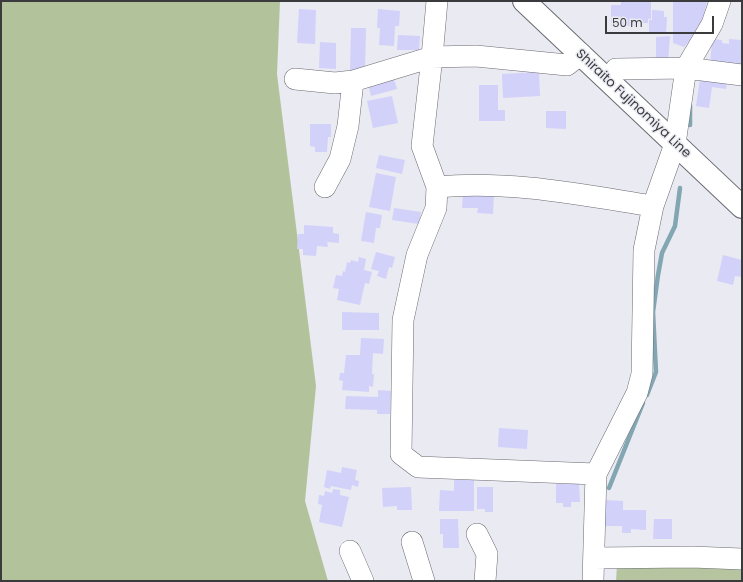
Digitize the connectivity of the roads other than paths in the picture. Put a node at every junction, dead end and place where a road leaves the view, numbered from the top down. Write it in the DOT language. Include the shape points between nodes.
graph roads {
  1 [pos="437,1"];
  2 [pos="524,1"];
  3 [pos="720,1"];
  4 [pos="581,54"];
  5 [pos="432,57"];
  6 [pos="686,68"];
  7 [pos="742,75"];
  8 [pos="295,79"];
  9 [pos="353,81"];
  10 [pos="609,81"];
  11 [pos="675,144"];
  12 [pos="437,186"];
  13 [pos="325,187"];
  14 [pos="654,206"];
  15 [pos="742,207"];
  16 [pos="596,474"];
  17 [pos="477,534"];
  18 [pos="412,542"];
  19 [pos="350,551"];
  20 [pos="594,558"];
  21 [pos="742,559"];
  22 [pos="363,581"];
  23 [pos="424,581"];
  24 [pos="485,581"];
  25 [pos="593,581"];
  1 -- 5 [label="street"];
  2 -- 4 [label="main road, Shiraito Fujinomiya Line"];
  3 -- 6 [label="street" via="712,24"];
  4 -- 5 [label="street" via="567,65 476,56"];
  4 -- 10 [label="main road, Shiraito Fujinomiya Line"];
  5 -- 9 [label="street"];
  5 -- 12 [label="street" via="422,146"];
  6 -- 7 [label="street"];
  6 -- 10 [label="street" via="616,69"];
  6 -- 11 [label="street"];
  8 -- 9 [label="street" via="335,83"];
  9 -- 13 [label="street" via="348,126 340,159"];
  10 -- 11 [label="main road, Shiraito Fujinomiya Line"];
  11 -- 14 [label="street"];
  11 -- 15 [label="main road, Shiraito Fujinomiya Line"];
  12 -- 14 [label="street" via="501,185"];
  12 -- 16 [label="street" via="436,208 417,255 403,320 401,454 418,467"];
  14 -- 16 [label="street" via="644,250 642,374 637,393"];
  16 -- 20 [label="street"];
  17 -- 24 [label="street" via="487,554"];
  18 -- 23 [label="street"];
  19 -- 22 [label="street"];
  20 -- 21 [label="street"];
  20 -- 25 [label="street"];
}
